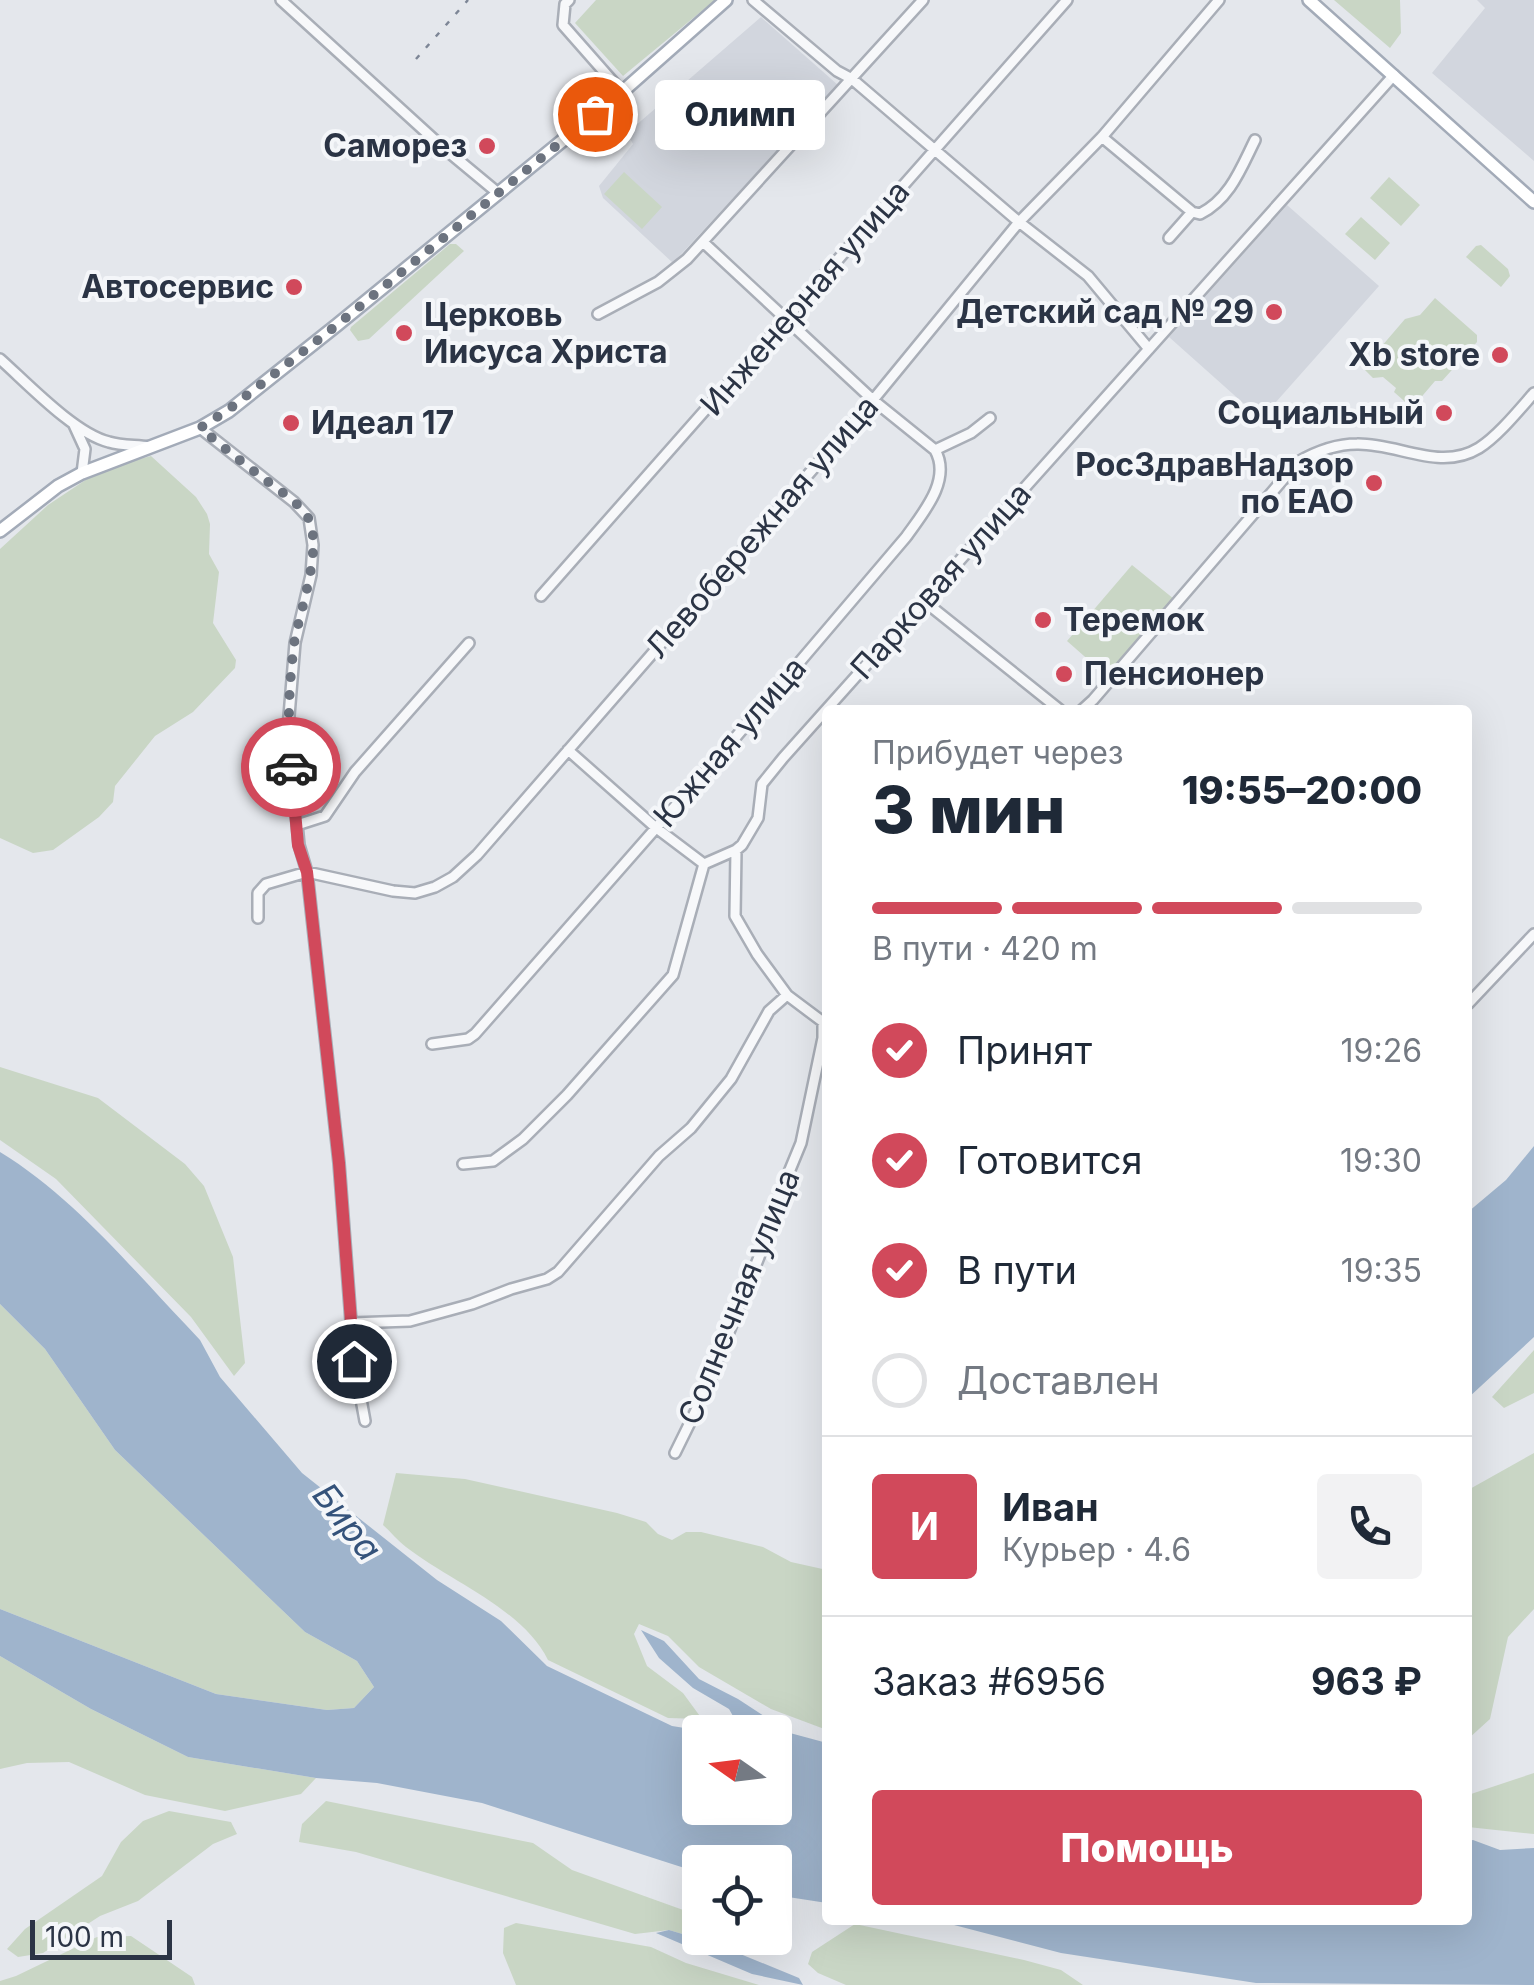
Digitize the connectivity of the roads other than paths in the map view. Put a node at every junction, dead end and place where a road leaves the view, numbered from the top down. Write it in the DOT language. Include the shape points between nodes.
graph roads {
  1 [pos="281,0"];
  2 [pos="568,0"];
  3 [pos="726,0"];
  4 [pos="753,0"];
  5 [pos="923,0"];
  6 [pos="1067,0"];
  7 [pos="1220,0"];
  8 [pos="1309,0"];
  9 [pos="1394,75"];
  10 [pos="852,79"];
  11 [pos="622,92"];
  12 [pos="1102,137"];
  13 [pos="1254,140"];
  14 [pos="935,150"];
  15 [pos="498,193"];
  16 [pos="1534,202"];
  17 [pos="1192,212"];
  18 [pos="1019,222"];
  19 [pos="1169,238"];
  20 [pos="703,242"];
  21 [pos="598,314"];
  22 [pos="786,320"];
  23 [pos="1149,349"];
  24 [pos="0,360"];
  25 [pos="1534,393"];
  26 [pos="874,400"];
  27 [pos="990,418"];
  28 [pos="72,423"];
  29 [pos="200,428"];
  30 [pos="152,447"];
  31 [pos="935,450"];
  32 [pos="82,473"];
  33 [pos="0,531"];
  34 [pos="541,596"];
  35 [pos="924,601"];
  36 [pos="469,644"];
  37 [pos="831,705"];
  38 [pos="1054,705"];
  39 [pos="1088,705"];
  40 [pos="822,715"];
  41 [pos="568,750"];
  42 [pos="297,825"];
  43 [pos="655,827"];
  44 [pos="736,850"];
  45 [pos="704,864"];
  46 [pos="307,872"];
  47 [pos="258,918"];
  48 [pos="1534,934"];
  49 [pos="787,995"];
  50 [pos="1472,1000"];
  51 [pos="822,1021"];
  52 [pos="822,1043"];
  53 [pos="432,1044"];
  54 [pos="462,1164"];
  55 [pos="351,1323"];
  56 [pos="365,1421"];
  57 [pos="676,1453"];
  1 -- 15 [label="street"];
  2 -- 11 [label="street" via="562,25"];
  3 -- 11 [label="main road"];
  4 -- 10 [label="street"];
  5 -- 10 [label="street"];
  6 -- 14 [label="street, Инженерная улица"];
  7 -- 12 [label="street, Левобережная улица"];
  8 -- 9 [label="main road"];
  9 -- 16 [label="main road"];
  9 -- 23 [label="street, Парковая улица"];
  10 -- 14 [label="street"];
  10 -- 20 [label="street"];
  11 -- 15 [label="main road"];
  12 -- 17 [label="street"];
  12 -- 18 [label="street, Левобережная улица"];
  13 -- 17 [label="street" via="1242,171 1217,202"];
  14 -- 18 [label="street"];
  14 -- 22 [label="street, Инженерная улица"];
  15 -- 29 [label="main road"];
  17 -- 19 [label="street"];
  18 -- 23 [label="street" via="1088,276"];
  18 -- 26 [label="street, Левобережная улица"];
  20 -- 21 [label="street" via="658,282"];
  20 -- 22 [label="street"];
  22 -- 26 [label="street"];
  22 -- 34 [label="street, Инженерная улица"];
  23 -- 35 [label="street, Парковая улица"];
  24 -- 28 [label="street"];
  25 -- 39 [label="street" via="1480,448 1454,458 1358,444 1320,449 1298,462"];
  26 -- 31 [label="street"];
  26 -- 41 [label="street, Левобережная улица"];
  27 -- 31 [label="street"];
  28 -- 30 [label="street" via="108,442"];
  28 -- 32 [label="street" via="85,449"];
  29 -- 30 [label="main road"];
  29 -- 42 [label="street" via="309,518 313,545 294,643 289,714"];
  30 -- 32 [label="main road"];
  31 -- 43 [label="street, Южная улица" via="941,460 936,487 906,537"];
  32 -- 33 [label="main road"];
  35 -- 37 [label="street, Парковая улица"];
  35 -- 38 [label="street"];
  36 -- 42 [label="street" via="324,816"];
  40 -- 44 [label="street, Парковая улица" via="762,784 758,818"];
  41 -- 43 [label="street"];
  41 -- 46 [label="street, Левобережная улица" via="476,855 434,887 392,891"];
  42 -- 46 [label="street"];
  43 -- 45 [label="street"];
  43 -- 53 [label="street, Южная улица" via="475,1034"];
  44 -- 45 [label="street"];
  44 -- 49 [label="street" via="735,916"];
  45 -- 54 [label="street" via="673,975 523,1138 493,1160"];
  46 -- 47 [label="street" via="266,884 258,893"];
  46 -- 55 [label="street"];
  48 -- 50 [label="street"];
  49 -- 51 [label="street, Солнечная улица"];
  49 -- 55 [label="street" via="769,1011 731,1079 692,1128 558,1272 410,1321"];
  52 -- 57 [label="street, Солнечная улица" via="801,1143"];
  55 -- 56 [label="street"];
}
